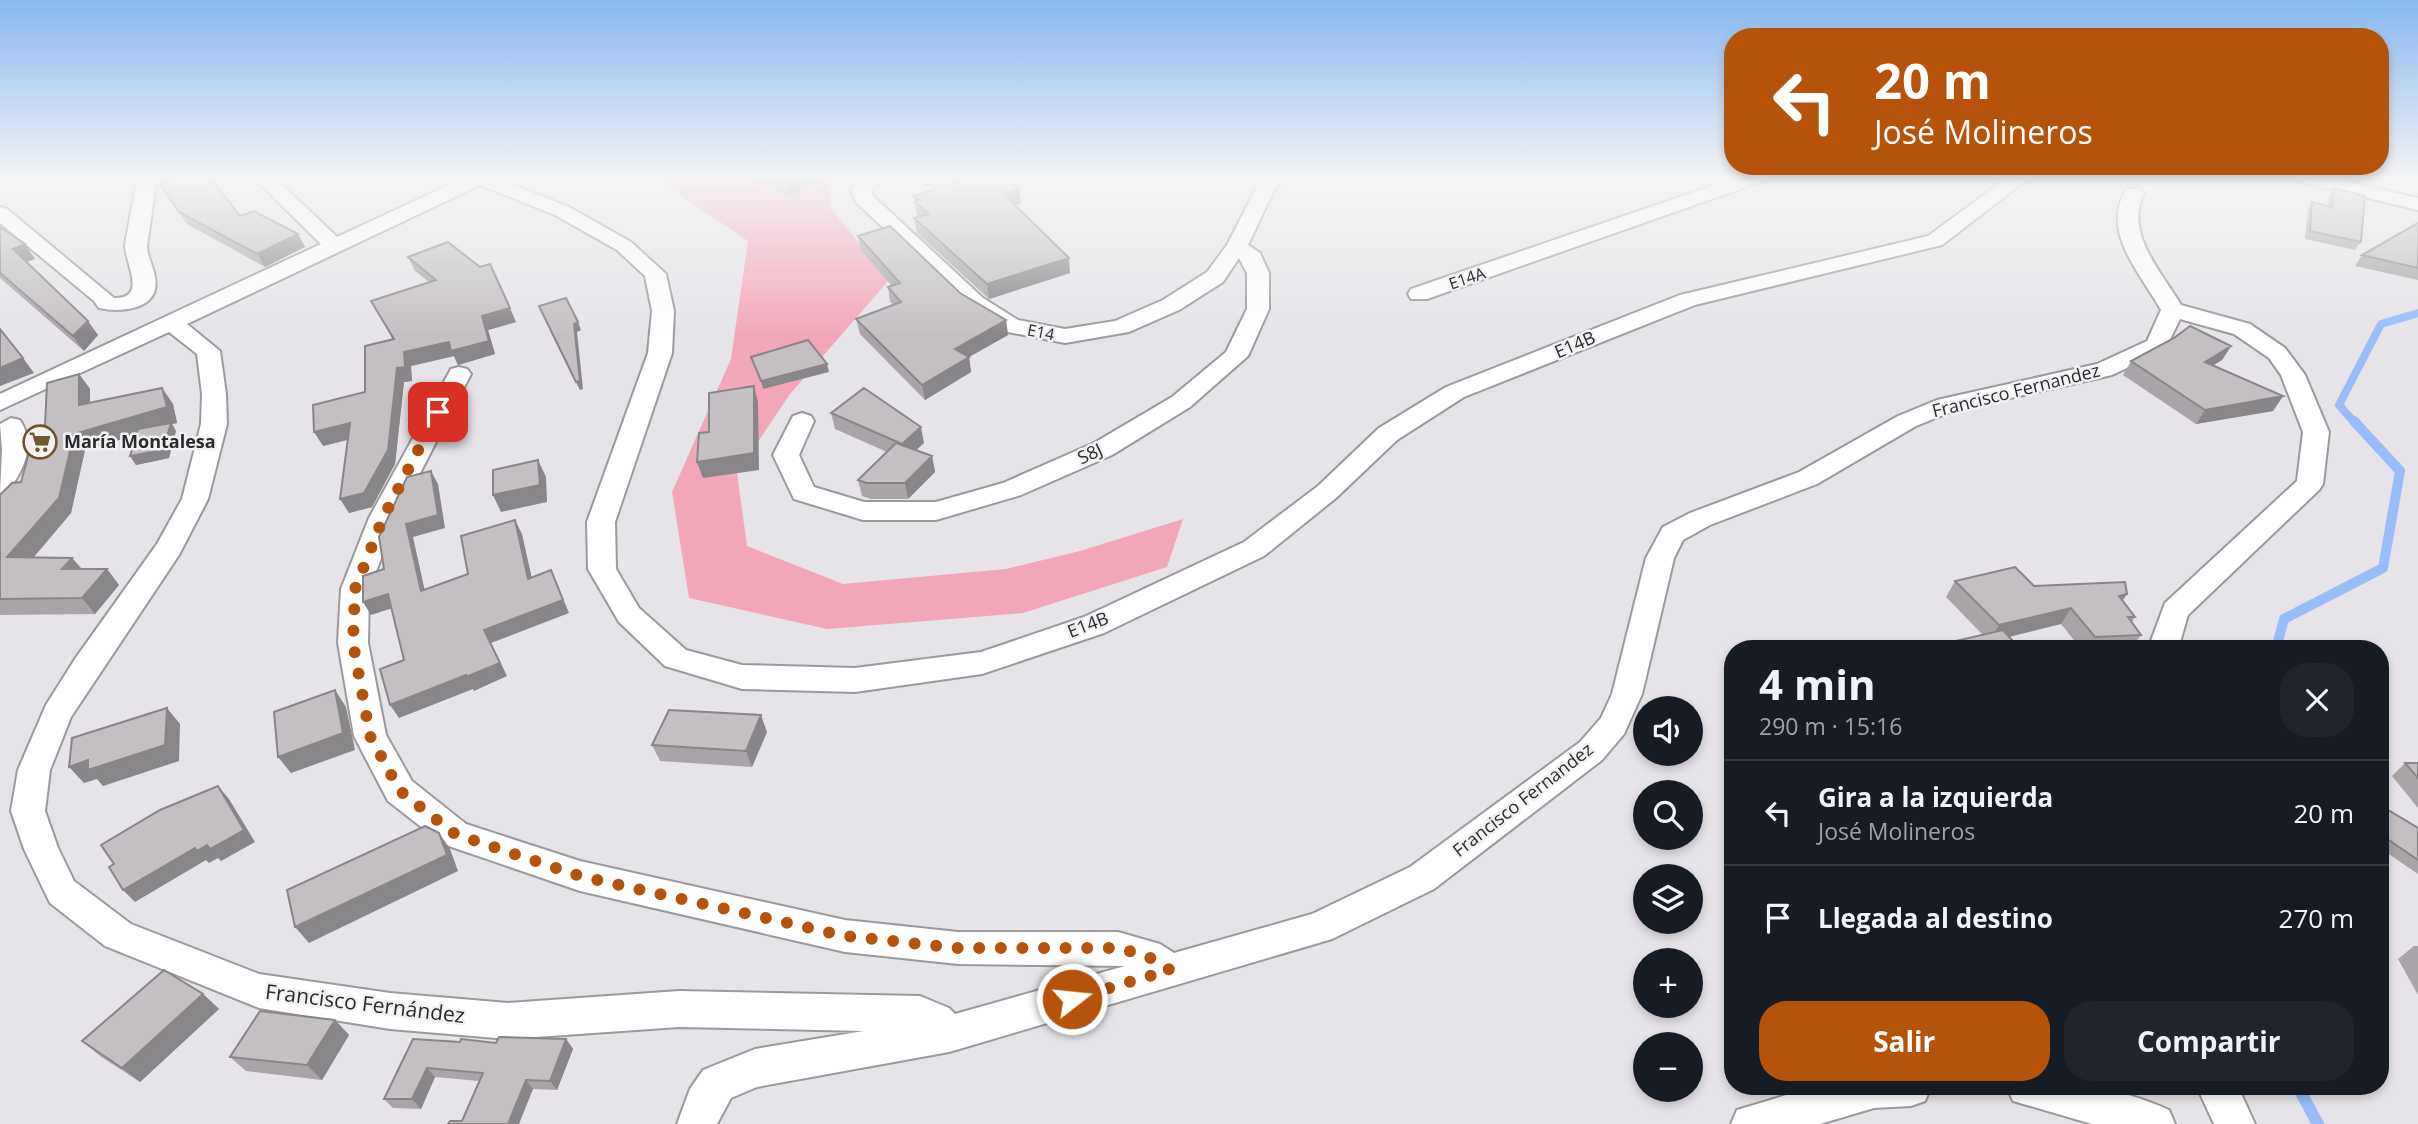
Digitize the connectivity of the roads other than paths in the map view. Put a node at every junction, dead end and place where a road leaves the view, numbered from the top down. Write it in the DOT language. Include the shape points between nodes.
graph roads {
  1 [pos="20,230"];
  2 [pos="139,230"];
  3 [pos="319,230"];
  4 [pos="370,230"];
  5 [pos="596,230"];
  6 [pos="908,230"];
  7 [pos="1245,230"];
  8 [pos="1603,230"];
  9 [pos="1949,230"];
  10 [pos="2127,230"];
  11 [pos="1237,246"];
  12 [pos="336,247"];
  13 [pos="1419,295"];
  14 [pos="2172,310"];
  15 [pos="172,324"];
  16 [pos="458,374"];
  17 [pos="0,403"];
  18 [pos="802,421"];
  19 [pos="11,426"];
  20 [pos="0,484"];
  21 [pos="2166,640"];
  22 [pos="1170,970"];
  23 [pos="949,1034"];
  24 [pos="1853,1095"];
  25 [pos="2057,1095"];
  26 [pos="2221,1095"];
  27 [pos="697,1124"];
  28 [pos="1751,1124"];
  29 [pos="2155,1124"];
  30 [pos="2235,1124"];
  1 -- 2 [label="street" via="107,303 117,306 139,298 143,291 145,279 136,253"];
  3 -- 12 [label="street"];
  4 -- 12 [label="street"];
  5 -- 9 [label="street, E14B" via="624,246 655,274 663,311 660,353 600,522 602,569 629,615 676,658 742,677 855,680 982,663 1094,625 1255,548 1328,492 1388,434 1455,392 1688,300 1935,241"];
  6 -- 11 [label="street, E14" via="975,303 1011,326 1065,336 1121,327 1171,305 1216,277"];
  7 -- 11 [label="street"];
  8 -- 13 [label="street, E14A"];
  10 -- 14 [label="street"];
  11 -- 18 [label="street, S8J" via="1252,258 1258,273 1258,309 1236,356 1181,402 1103,449 1012,489 936,510 863,511 803,493 786,455"];
  12 -- 15 [label="street"];
  14 -- 21 [label="street" via="2242,329 2277,353 2293,375 2316,432 2310,484 2175,610"];
  14 -- 22 [label="street, Francisco Fernandez" via="2157,345 2104,369 1946,405 1908,421 1808,478 1700,519 1673,534 1660,558 1627,694 1614,725 1591,751 1422,878 1319,928"];
  15 -- 17 [label="street"];
  15 -- 23 [label="street, Francisco Fernández" via="208,351 214,424 195,499 169,548 57,714 34,770 28,811 62,892 118,935 259,991 390,1011 508,1021 679,1009 920,1014"];
  16 -- 22 [label="street" via="383,518 355,589 353,643 370,736 400,791 455,834 580,876 845,936 958,948 1118,948 1147,956"];
  19 -- 20 [label="street" via="18,447"];
  22 -- 23 [label="street, Francisco Fernandez"];
  23 -- 27 [label="street, Francisco Fernandez" via="731,1076 716,1084"];
  24 -- 28 [label="street"];
  25 -- 29 [label="street"];
  26 -- 30 [label="street"];
}
